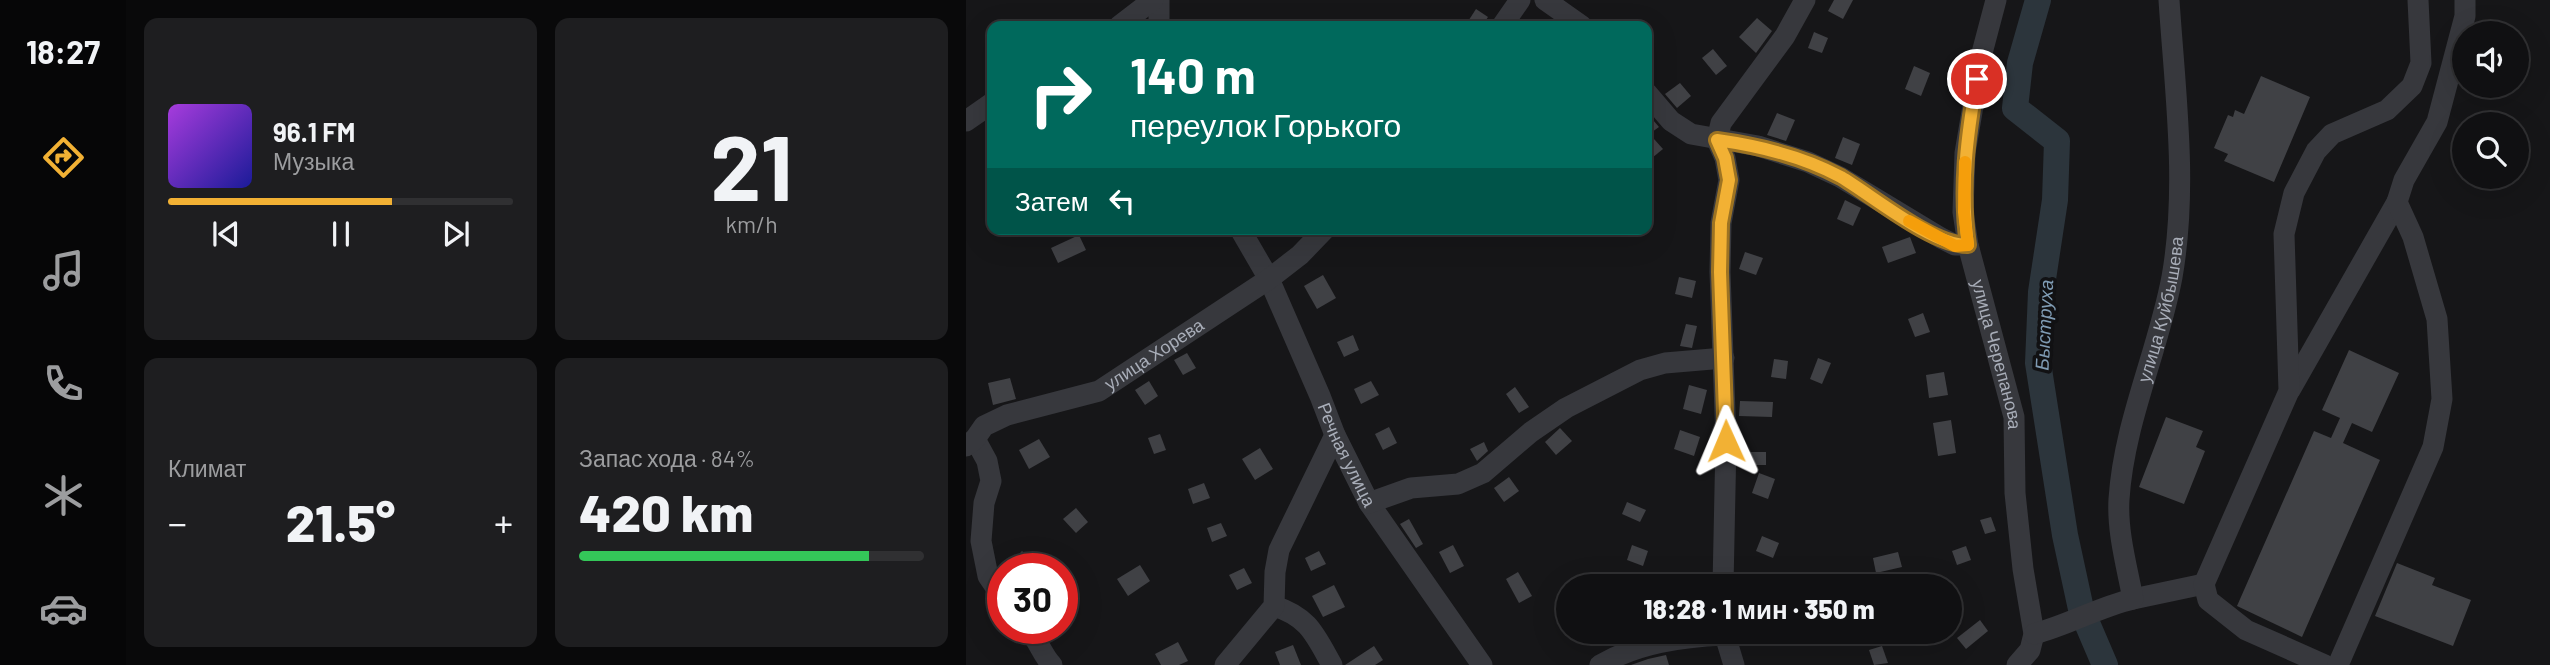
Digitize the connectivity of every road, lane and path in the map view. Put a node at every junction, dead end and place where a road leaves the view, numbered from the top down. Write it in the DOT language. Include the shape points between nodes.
graph roads {
  1 [pos="1156,0"];
  2 [pos="1520,0"];
  3 [pos="1545,0"];
  4 [pos="1805,0"];
  5 [pos="1996,0"];
  6 [pos="2169,0"];
  7 [pos="2418,0"];
  8 [pos="2465,0"];
  9 [pos="1126,21"];
  10 [pos="1158,21"];
  11 [pos="1505,21"];
  12 [pos="1575,21"];
  13 [pos="1652,99"];
  14 [pos="987,106"];
  15 [pos="966,121"];
  16 [pos="1717,140"];
  17 [pos="2397,202"];
  18 [pos="1243,235"];
  19 [pos="1319,235"];
  20 [pos="1968,245"];
  21 [pos="1269,279"];
  22 [pos="1724,358"];
  23 [pos="2289,391"];
  24 [pos="1335,435"];
  25 [pos="970,443"];
  26 [pos="1369,503"];
  27 [pos="987,571"];
  28 [pos="1723,574"];
  29 [pos="2204,584"];
  30 [pos="2125,601"];
  31 [pos="1275,606"];
  32 [pos="1040,644"];
  33 [pos="1649,644"];
  34 [pos="1727,644"];
  35 [pos="2034,648"];
  36 [pos="1048,664"];
  37 [pos="1225,665"];
  38 [pos="1332,665"];
  39 [pos="1482,665"];
  40 [pos="1600,665"];
  41 [pos="1734,665"];
  42 [pos="2325,665"];
  43 [pos="2338,665"];
  1 -- 9 [label="street"];
  1 -- 10 [label="street"];
  2 -- 11 [label="street"];
  3 -- 12 [label="street"];
  4 -- 16 [label="street" via="1785,36 1721,123"];
  5 -- 20 [label="street, улица Черепанова" via="1965,153"];
  6 -- 30 [label="street, улица Куйбышева" via="2181,192 2172,276 2125,456 2119,501"];
  7 -- 23 [label="street" via="2421,63 2413,86 2387,110 2332,134 2316,151 2294,193 2284,234"];
  8 -- 17 [label="street" via="2465,16 2437,121"];
  13 -- 16 [label="street" via="1671,121 1691,134"];
  14 -- 15 [label="street"];
  16 -- 20 [label="street" via="1758,146 1808,162 1955,246"];
  16 -- 22 [label="street" via="1729,180 1721,223"];
  17 -- 23 [label="street"];
  17 -- 43 [label="street" via="2413,237 2437,319 2442,399 2433,447"];
  18 -- 21 [label="street, Речная улица"];
  19 -- 21 [label="street, улица Хорева"];
  20 -- 35 [label="street, улица Черепанова" via="2014,417 2015,493"];
  21 -- 24 [label="street, Речная улица"];
  21 -- 25 [label="street, улица Хорева" via="1099,391 1007,415 984,426"];
  22 -- 26 [label="street" via="1640,370 1566,408 1483,473 1458,484 1411,488"];
  22 -- 28 [label="street"];
  23 -- 29 [label="street"];
  24 -- 26 [label="street, Речная улица"];
  24 -- 31 [label="street" via="1279,550"];
  25 -- 27 [label="street" via="988,461 991,481 981,541"];
  26 -- 39 [label="street, Речная улица"];
  29 -- 30 [label="street"];
  29 -- 42 [label="street" via="2208,600 2246,631"];
  30 -- 35 [label="street"];
  31 -- 37 [label="street"];
  31 -- 38 [label="street" via="1294,612 1310,626"];
  32 -- 36 [label="street"];
  33 -- 40 [label="street"];
  34 -- 41 [label="street"];
}
